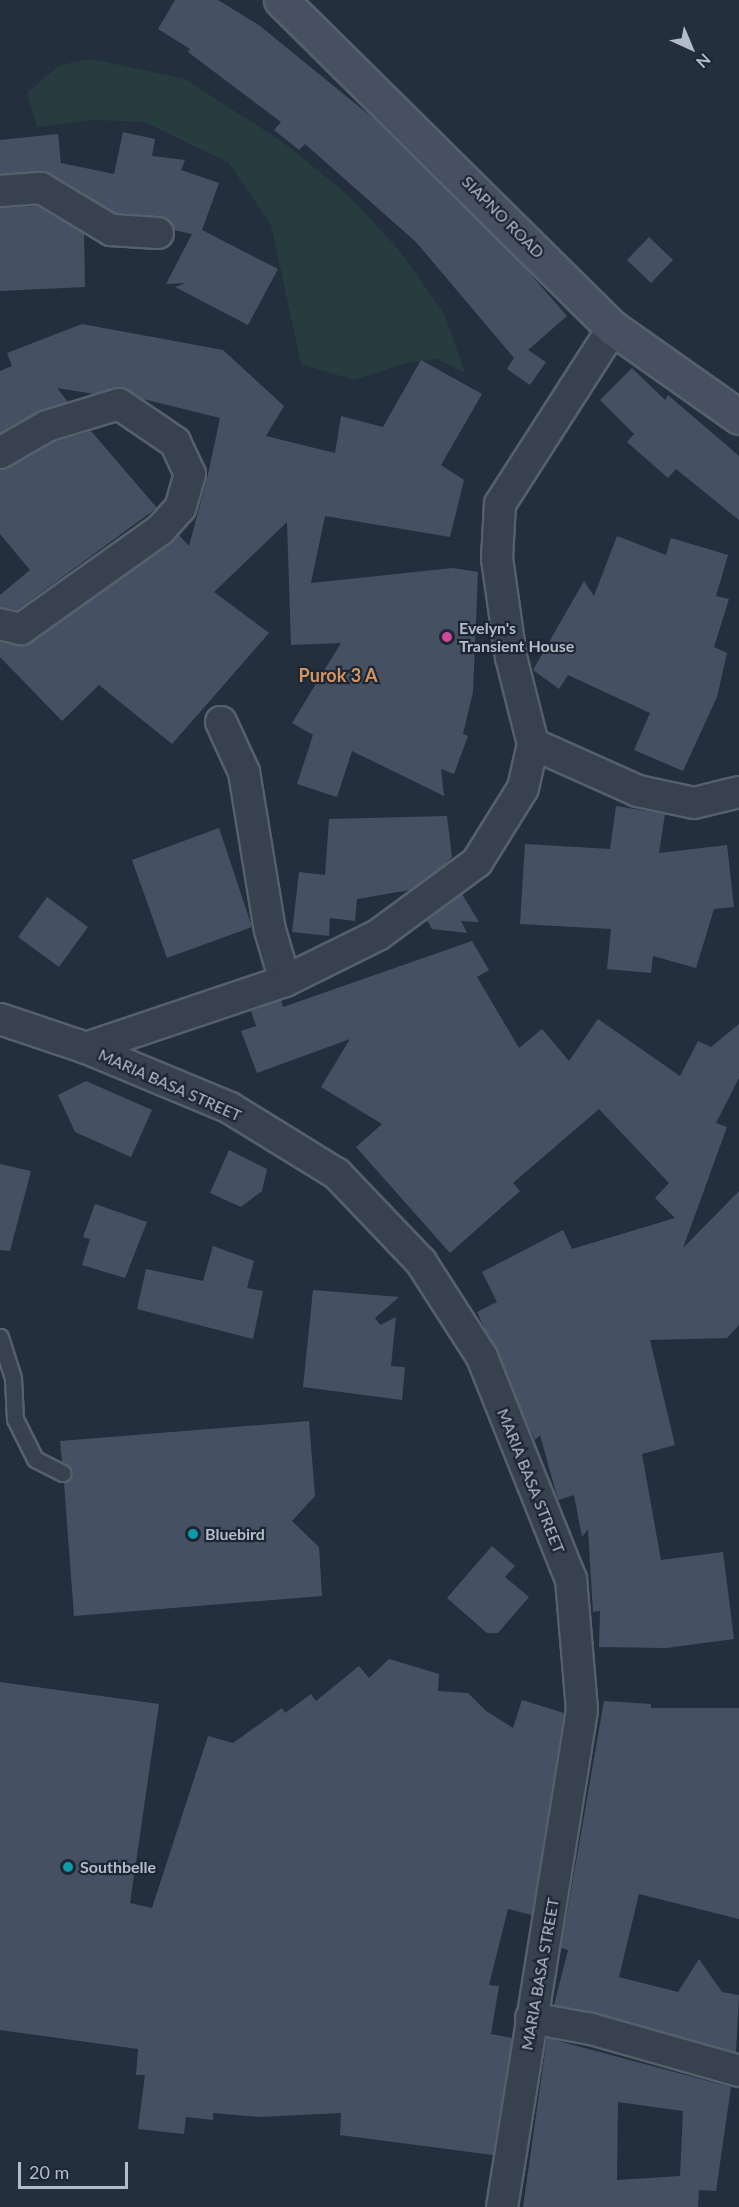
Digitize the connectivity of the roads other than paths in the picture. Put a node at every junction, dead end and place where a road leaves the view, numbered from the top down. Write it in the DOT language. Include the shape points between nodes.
graph roads {
  1 [pos="281,0"];
  2 [pos="0,191"];
  3 [pos="158,233"];
  4 [pos="613,328"];
  5 [pos="739,417"];
  6 [pos="0,453"];
  7 [pos="0,624"];
  8 [pos="222,722"];
  9 [pos="533,744"];
  10 [pos="739,792"];
  11 [pos="285,981"];
  12 [pos="0,1019"];
  13 [pos="86,1048"];
  14 [pos="0,1337"];
  15 [pos="63,1473"];
  16 [pos="531,2018"];
  17 [pos="739,2071"];
  18 [pos="502,2207"];
  1 -- 4 [label="street, SIAPNO ROAD"];
  2 -- 3 [label="street" via="41,188 111,230"];
  4 -- 5 [label="street, SIAPNO ROAD"];
  4 -- 9 [label="street" via="555,412 500,504 497,559 511,657"];
  6 -- 7 [label="street" via="47,426 119,404 175,442 190,474 180,508 159,530 21,629"];
  8 -- 11 [label="street" via="244,772 270,930"];
  9 -- 10 [label="street" via="638,791 694,803"];
  9 -- 11 [label="street" via="523,788 477,862 378,935"];
  11 -- 13 [label="street"];
  12 -- 13 [label="street, MARIA BASA STREET"];
  13 -- 16 [label="street, MARIA BASA STREET" via="230,1108 337,1174 421,1262 482,1358 571,1579 582,1710"];
  14 -- 15 [label="lane" via="13,1378 15,1419 35,1459"];
  16 -- 17 [label="street" via="591,2029"];
  16 -- 18 [label="street, MARIA BASA STREET"];
}
